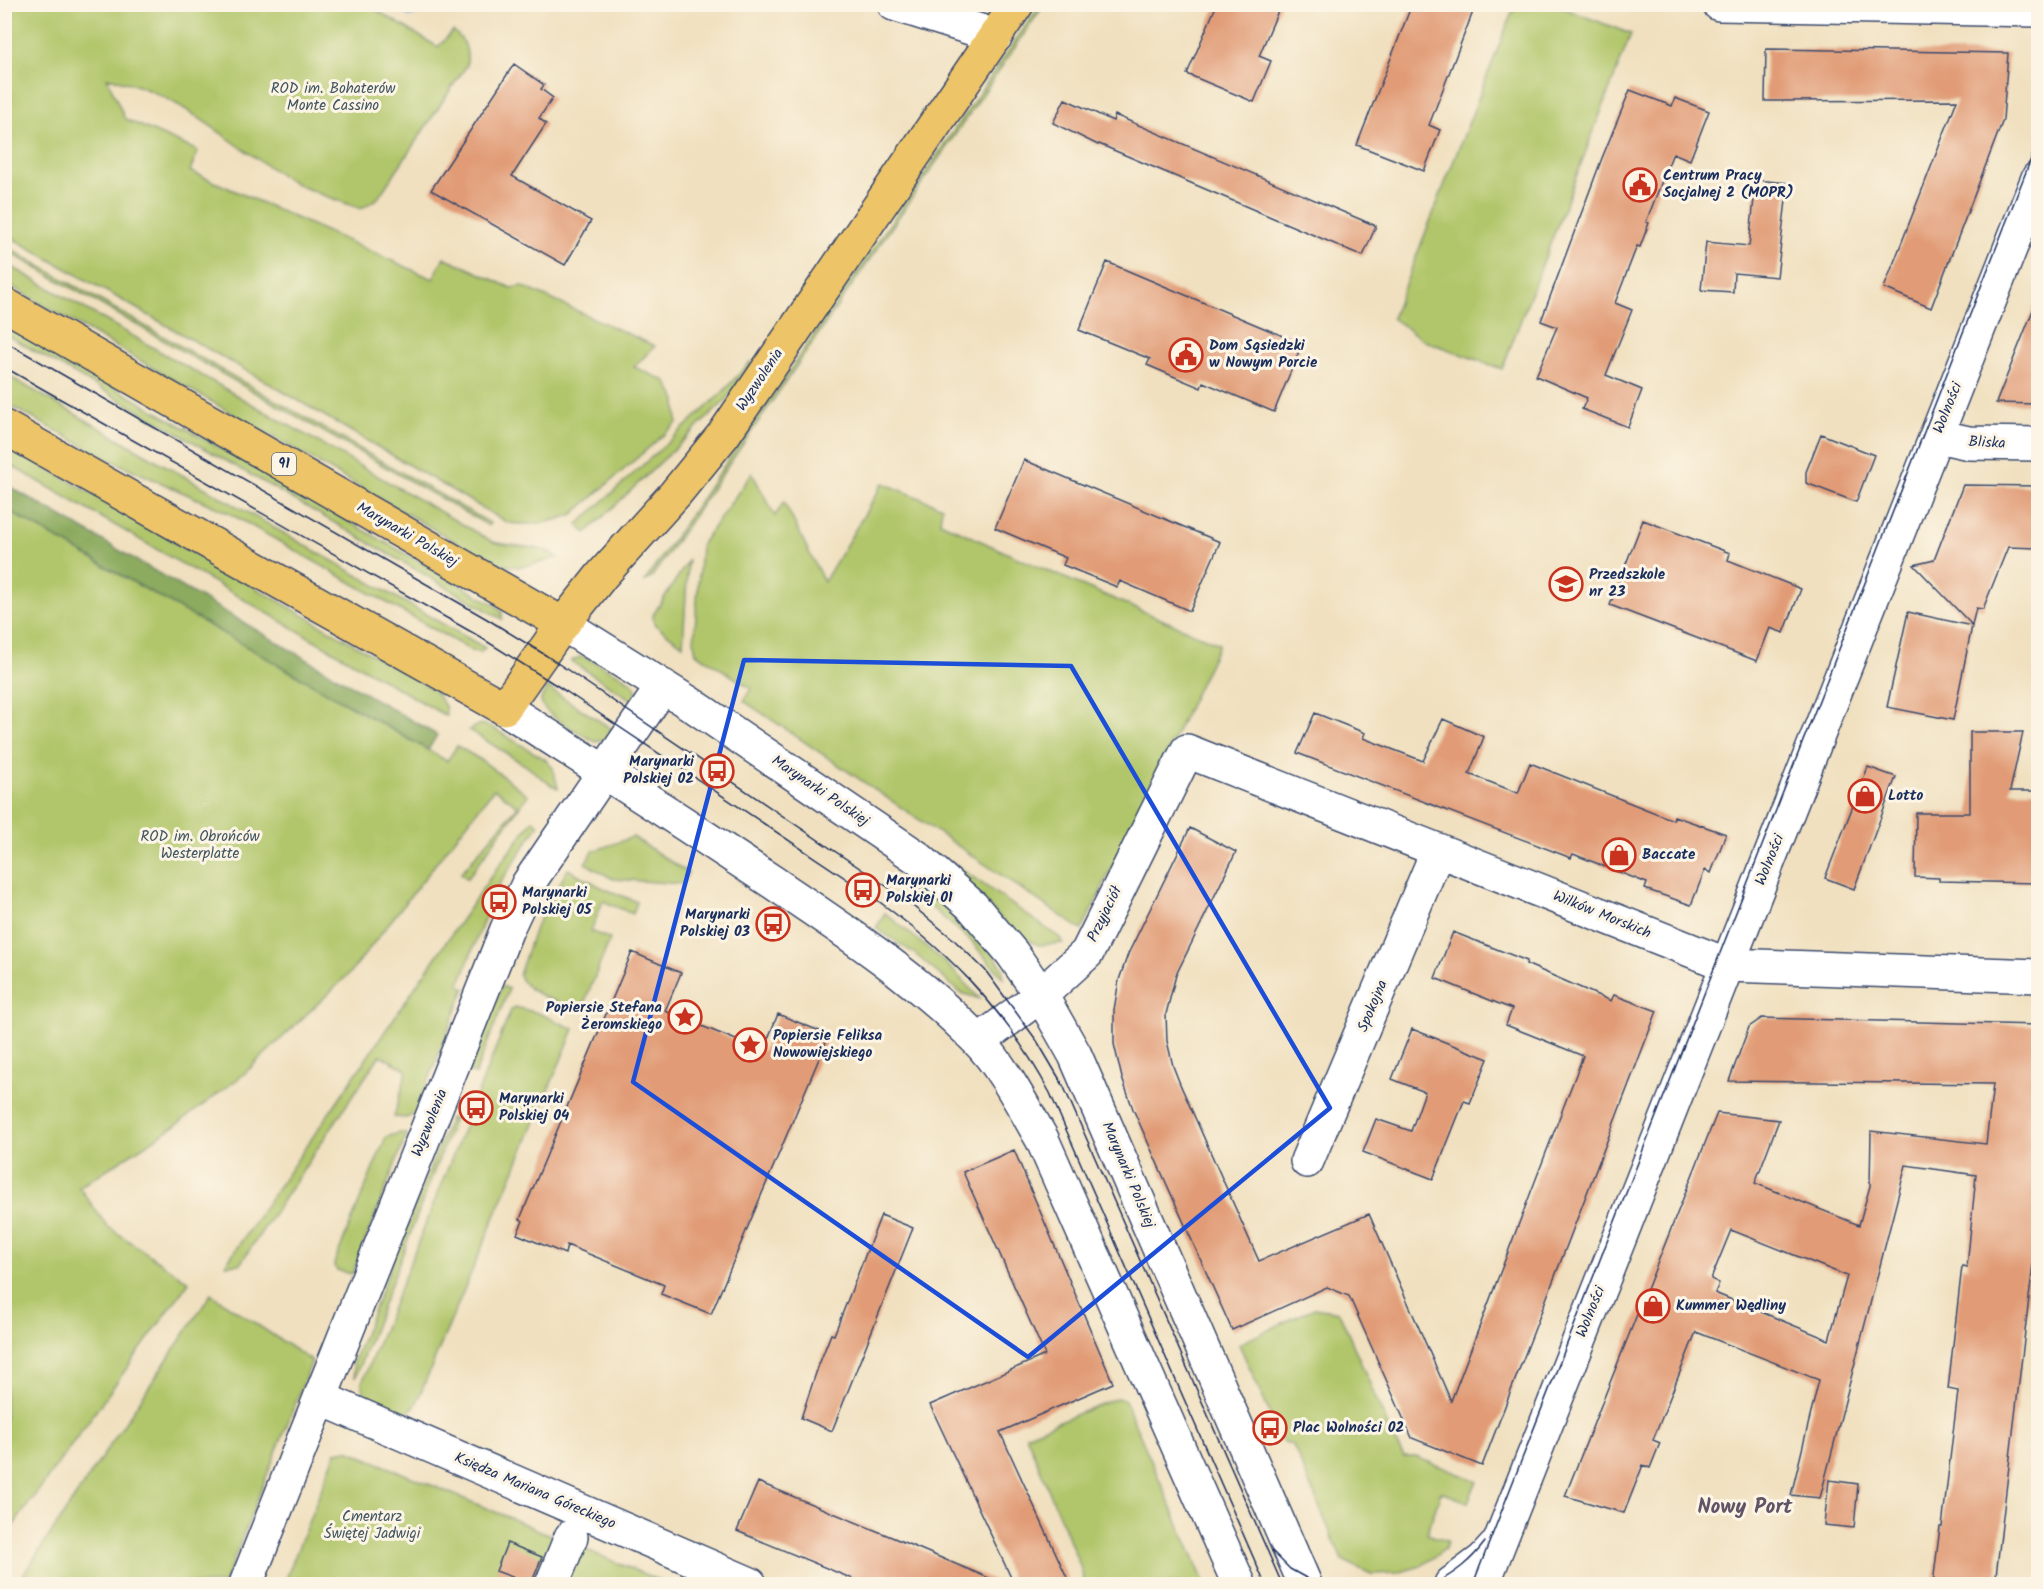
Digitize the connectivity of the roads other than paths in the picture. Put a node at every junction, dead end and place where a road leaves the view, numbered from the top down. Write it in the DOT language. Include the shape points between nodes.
graph roads {
  1 [pos="894,4"];
  2 [pos="1017,4"];
  3 [pos="1719,4"];
  4 [pos="2038,10"];
  5 [pos="996,36"];
  6 [pos="2038,178"];
  7 [pos="4,304"];
  8 [pos="4,427"];
  9 [pos="1937,436"];
  10 [pos="2038,444"];
  11 [pos="563,624"];
  12 [pos="663,686"];
  13 [pos="504,708"];
  14 [pos="1187,751"];
  15 [pos="605,771"];
  16 [pos="1438,850"];
  17 [pos="1728,965"];
  18 [pos="2038,975"];
  19 [pos="1041,995"];
  20 [pos="979,1041"];
  21 [pos="1307,1161"];
  22 [pos="320,1398"];
  23 [pos="571,1537"];
  24 [pos="1500,1541"];
  25 [pos="246,1584"];
  26 [pos="552,1584"];
  27 [pos="750,1584"];
  28 [pos="1239,1584"];
  29 [pos="1305,1584"];
  30 [pos="1451,1584"];
  31 [pos="1483,1584"];
  1 -- 5 [label="street"];
  2 -- 5 [label="main road, Wyzwolenia"];
  3 -- 4 [label="street"];
  5 -- 11 [label="main road, Wyzwolenia" via="724,434"];
  6 -- 9 [label="street, Wolności"];
  7 -- 11 [label="main road, Marynarki Polskiej / 91"];
  8 -- 13 [label="main road"];
  9 -- 10 [label="street, Bliska" via="1969,443"];
  9 -- 17 [label="street, Wolności"];
  11 -- 12 [label="street, Marynarki Polskiej / 91"];
  11 -- 13 [label="main road, Wyzwolenia"];
  12 -- 15 [label="street, Wyzwolenia"];
  12 -- 19 [label="street, Marynarki Polskiej / 91" via="918,858 972,906 1012,952"];
  13 -- 15 [label="street"];
  14 -- 16 [label="street, Wilków Morskich"];
  14 -- 19 [label="street, Przyjaciół" via="1087,953"];
  15 -- 20 [label="street" via="850,934 921,988"];
  15 -- 22 [label="street, Wyzwolenia" via="528,884"];
  16 -- 17 [label="street, Wilków Morskich"];
  16 -- 21 [label="street, Spokojna"];
  17 -- 18 [label="street, Wilków Morskich"];
  17 -- 24 [label="street, Wolności"];
  19 -- 20 [label="street, Przyjaciół"];
  19 -- 29 [label="street, Marynarki Polskiej / 91" via="1075,1055"];
  20 -- 28 [label="street" via="1042,1139"];
  22 -- 25 [label="street, Wyzwolenia"];
  22 -- 27 [label="street, Księdza Mariana Góreckiego"];
  23 -- 26 [label="street"];
  24 -- 30 [label="street, Wolności" via="1483,1560"];
  24 -- 31 [label="street, Wolności"];
}
